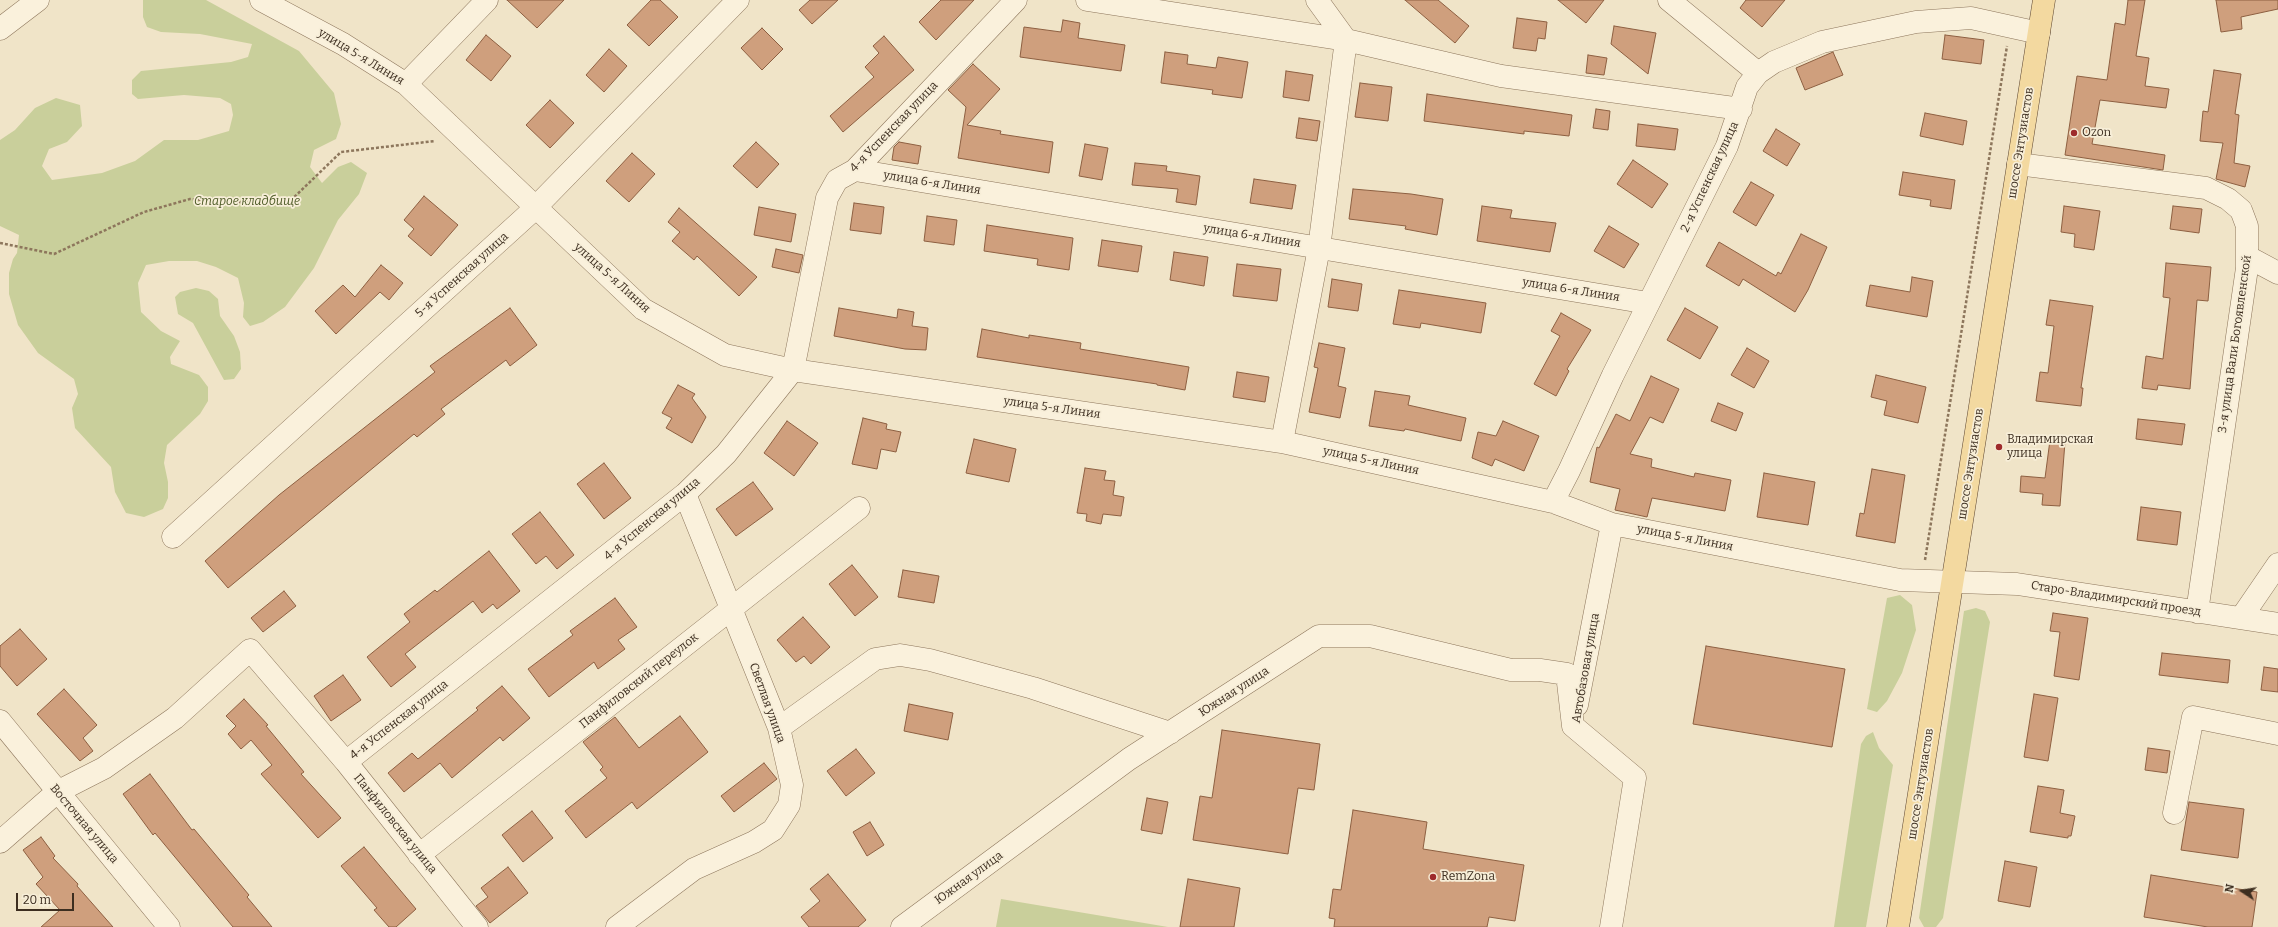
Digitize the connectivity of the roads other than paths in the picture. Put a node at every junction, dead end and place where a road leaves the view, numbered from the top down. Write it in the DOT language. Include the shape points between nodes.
graph roads {
  1 [pos="38,0"];
  2 [pos="261,0"];
  3 [pos="487,0"];
  4 [pos="738,0"];
  5 [pos="1016,0"];
  6 [pos="1087,0"];
  7 [pos="1317,0"];
  8 [pos="1669,0"];
  9 [pos="2044,0"];
  10 [pos="0,29"];
  11 [pos="2038,33"];
  12 [pos="1346,40"];
  13 [pos="1758,73"];
  14 [pos="406,84"];
  15 [pos="1741,109"];
  16 [pos="2018,164"];
  17 [pos="855,170"];
  18 [pos="536,207"];
  19 [pos="1319,248"];
  20 [pos="2248,257"];
  21 [pos="2278,273"];
  22 [pos="1648,303"];
  23 [pos="793,370"];
  24 [pos="1282,442"];
  25 [pos="685,494"];
  26 [pos="1553,502"];
  27 [pos="859,508"];
  28 [pos="1612,524"];
  29 [pos="173,537"];
  30 [pos="2278,564"];
  31 [pos="1952,582"];
  32 [pos="732,608"];
  33 [pos="2197,612"];
  34 [pos="2241,618"];
  35 [pos="2278,624"];
  36 [pos="0,721"];
  37 [pos="1573,726"];
  38 [pos="779,728"];
  39 [pos="1170,733"];
  40 [pos="2278,734"];
  41 [pos="346,762"];
  42 [pos="57,792"];
  43 [pos="2174,813"];
  44 [pos="0,842"];
  45 [pos="419,855"];
  46 [pos="169,927"];
  47 [pos="477,927"];
  48 [pos="617,927"];
  49 [pos="902,927"];
  50 [pos="1611,927"];
  51 [pos="1898,927"];
  1 -- 10 [label="street"];
  2 -- 14 [label="street, улица 5-я Линия" via="343,44"];
  3 -- 14 [label="street"];
  4 -- 18 [label="street, 5-я Успенская улица"];
  5 -- 17 [label="street, 4-я Успенская улица"];
  6 -- 12 [label="street"];
  7 -- 12 [label="street"];
  8 -- 13 [label="street"];
  9 -- 11 [label="main road, шоссе Энтузиастов"];
  11 -- 13 [label="street, 2-я Успенская улица" via="1971,18 1916,22 1822,42 1774,62"];
  11 -- 16 [label="main road, шоссе Энтузиастов"];
  12 -- 15 [label="street" via="1501,76"];
  12 -- 19 [label="street"];
  13 -- 15 [label="street, 2-я Успенская улица" via="1747,87"];
  14 -- 18 [label="street, улица 5-я Линия"];
  15 -- 22 [label="street, 2-я Успенская улица" via="1727,146"];
  16 -- 20 [label="street, 3-я улица Вали Богоявленской" via="2206,188 2228,199 2241,210 2247,226"];
  16 -- 31 [label="main road, шоссе Энтузиастов"];
  17 -- 19 [label="street, улица 6-я Линия"];
  17 -- 23 [label="street, 4-я Успенская улица" via="837,180 827,198"];
  18 -- 23 [label="street, улица 5-я Линия" via="643,309 725,354"];
  18 -- 29 [label="street, 5-я Успенская улица"];
  19 -- 22 [label="street, улица 6-я Линия"];
  19 -- 24 [label="street"];
  20 -- 21 [label="street"];
  20 -- 33 [label="street, 3-я улица Вали Богоявленской"];
  22 -- 26 [label="street, 2-я Успенская улица"];
  23 -- 24 [label="street, улица 5-я Линия"];
  23 -- 25 [label="street, 4-я Успенская улица" via="726,454"];
  24 -- 26 [label="street, улица 5-я Линия"];
  25 -- 32 [label="street, Светлая улица"];
  25 -- 41 [label="street, 4-я Успенская улица"];
  26 -- 28 [label="street, улица 5-я Линия"];
  27 -- 32 [label="street, Панфиловский переулок"];
  28 -- 31 [label="street, улица 5-я Линия" via="1900,580"];
  28 -- 37 [label="street, Автобазовая улица"];
  30 -- 34 [label="street"];
  31 -- 33 [label="street, Старо-Владимирский проезд" via="2017,584"];
  31 -- 51 [label="main road, шоссе Энтузиастов"];
  32 -- 38 [label="street, Светлая улица"];
  32 -- 45 [label="street, Панфиловский переулок"];
  33 -- 34 [label="street, Старо-Владимирский проезд"];
  34 -- 35 [label="street, Старо-Владимирский проезд"];
  36 -- 42 [label="street, Восточная улица"];
  37 -- 39 [label="street, Южная улица" via="1567,674 1540,670 1511,670 1370,636 1319,636"];
  37 -- 50 [label="street, Автобазовая улица" via="1635,778"];
  38 -- 39 [label="street" via="875,659 900,655 930,660 1033,688"];
  38 -- 48 [label="street, Светлая улица" via="792,785 789,805 773,830 754,842 694,869"];
  39 -- 49 [label="street, Южная улица" via="1129,759"];
  40 -- 43 [label="street" via="2193,717"];
  41 -- 42 [label="street, Панфиловская улица" via="250,650 175,718 104,768"];
  41 -- 45 [label="street, Панфиловская улица"];
  42 -- 44 [label="street"];
  42 -- 46 [label="street, Восточная улица"];
  45 -- 47 [label="street, Панфиловская улица"];
}
